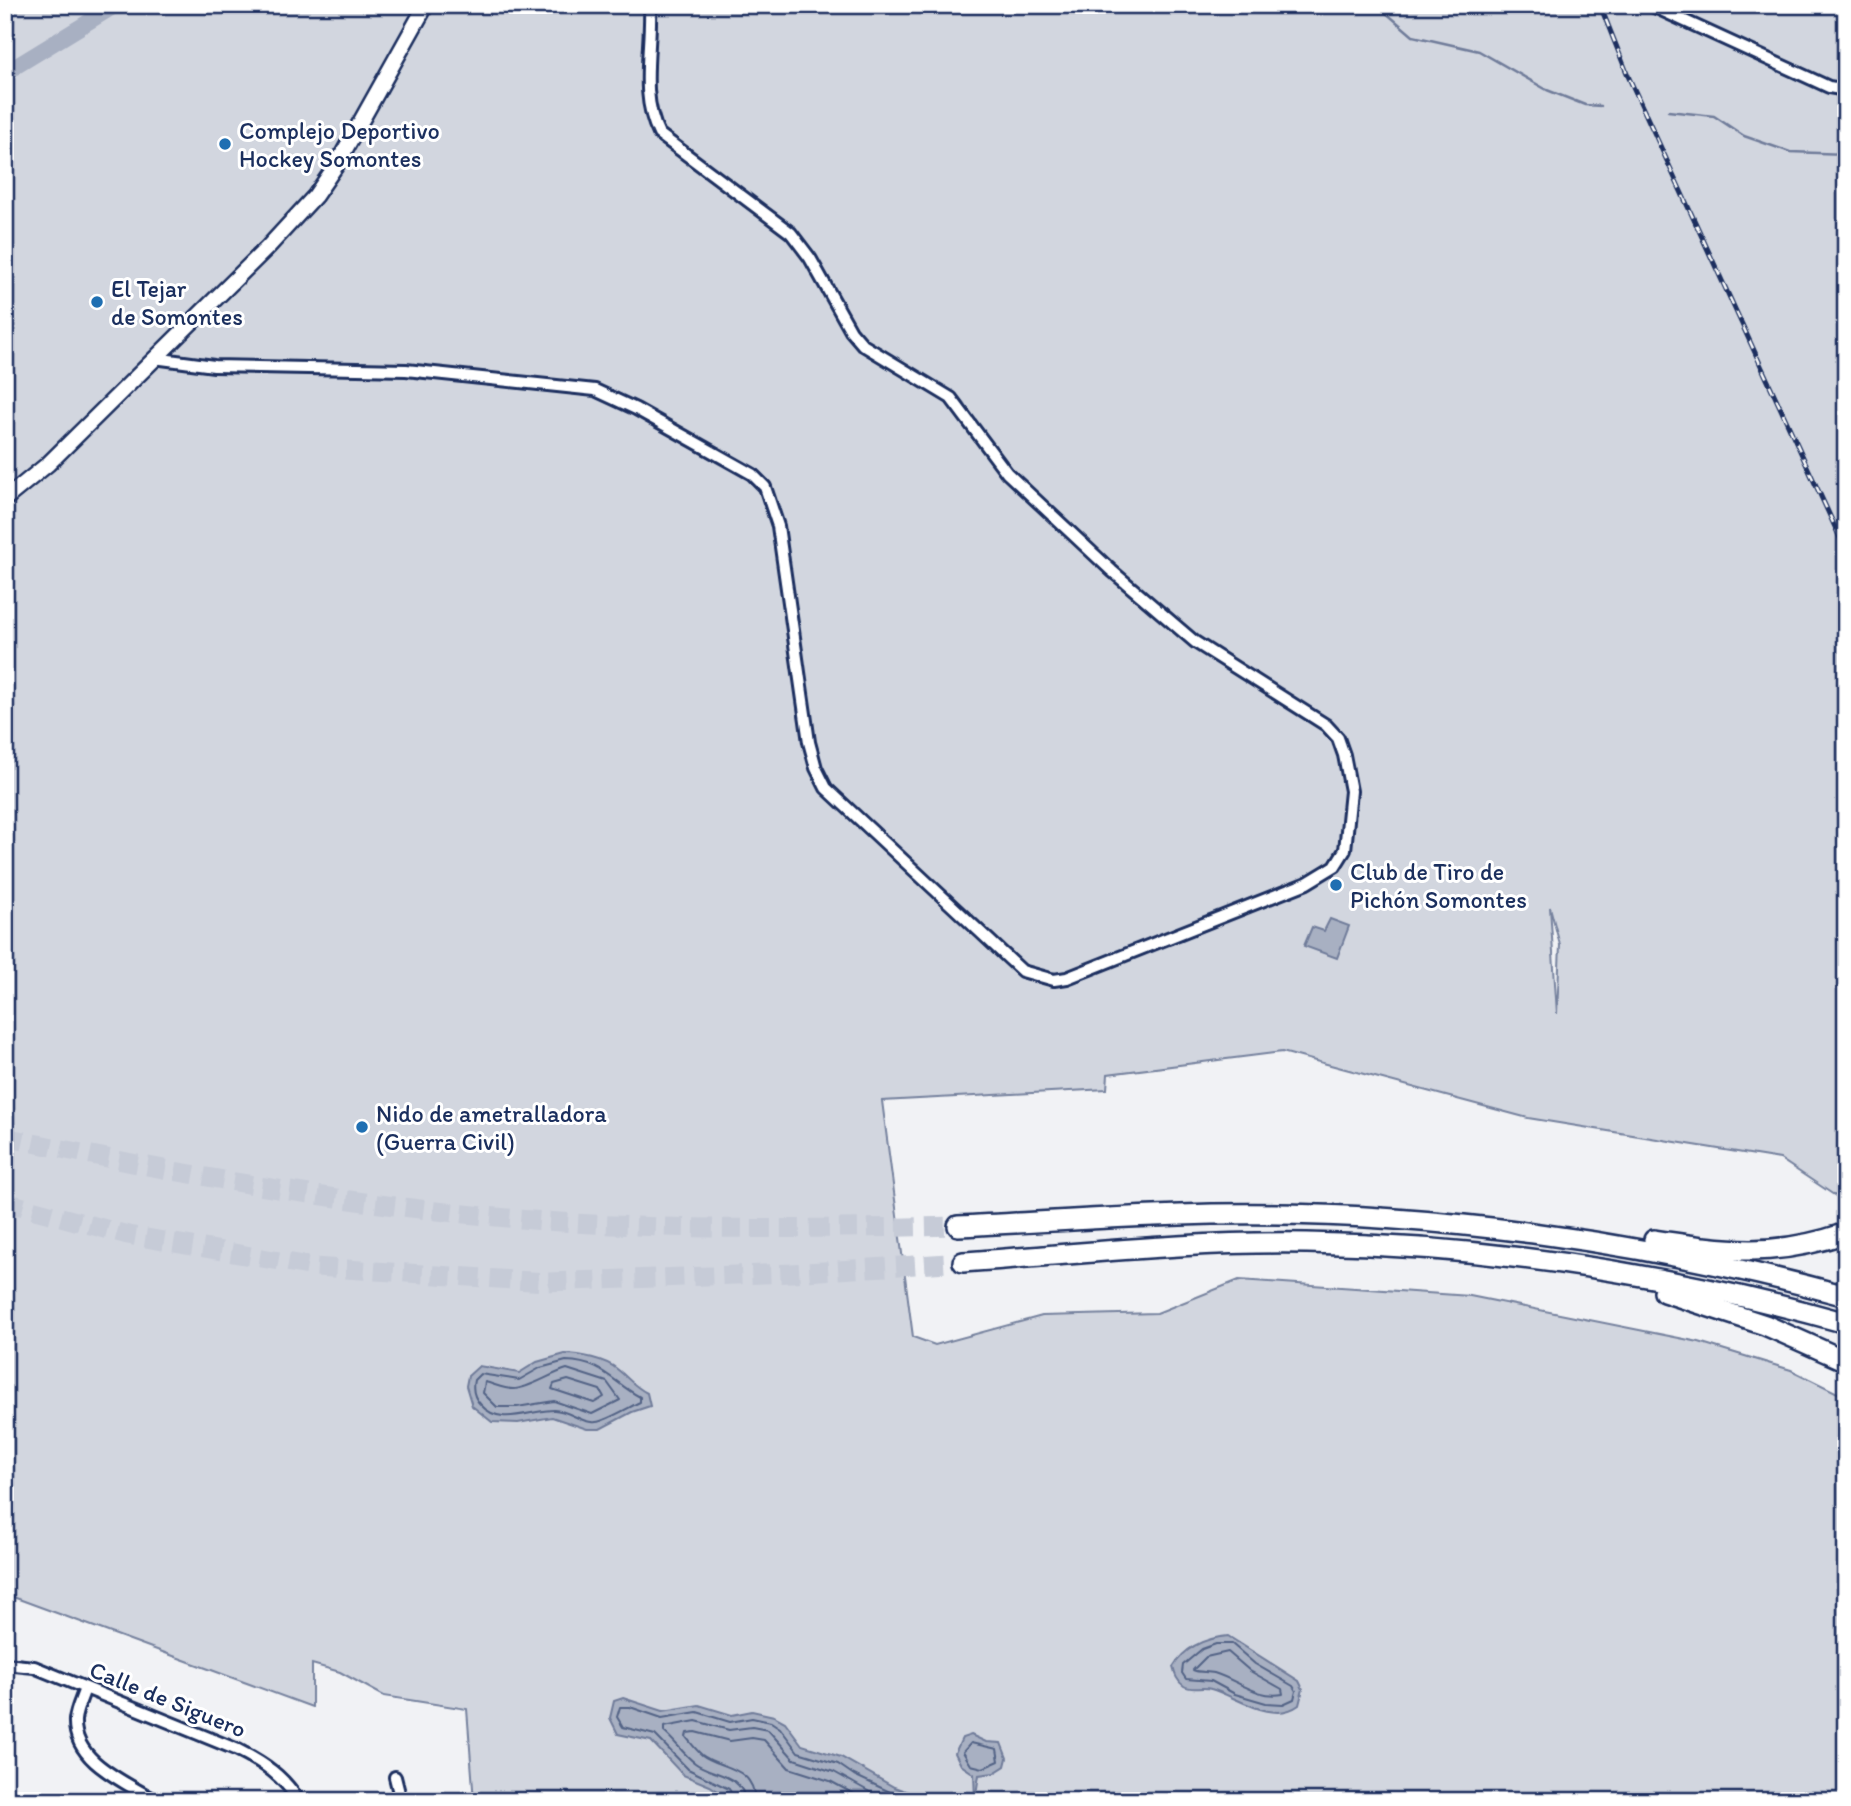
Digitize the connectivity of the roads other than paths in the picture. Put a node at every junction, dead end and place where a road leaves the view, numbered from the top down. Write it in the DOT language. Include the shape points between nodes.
graph roads {
  1 [pos="426,5"];
  2 [pos="433,5"];
  3 [pos="650,5"];
  4 [pos="1650,5"];
  5 [pos="410,38"];
  6 [pos="1846,90"];
  7 [pos="154,358"];
  8 [pos="5,499"];
  9 [pos="958,1226"];
  10 [pos="1451,1226"];
  11 [pos="1846,1233"];
  12 [pos="1478,1253"];
  13 [pos="964,1262"];
  14 [pos="1846,1296"];
  15 [pos="1846,1323"];
  16 [pos="1846,1361"];
  17 [pos="5,1664"];
  18 [pos="85,1688"];
  19 [pos="395,1777"];
  20 [pos="156,1801"];
  21 [pos="299,1801"];
  22 [pos="401,1801"];
  1 -- 5 [label="street"];
  2 -- 5 [label="street"];
  3 -- 7 [label="street" via="647,100 659,134 792,233 863,345 951,398 1007,473 1112,571 1195,642 1326,725 1338,738 1351,791 1345,850 1335,866 1307,883 1068,978 1054,980 1022,971 826,788 809,742 778,526 765,487 752,474 595,390 406,370 214,366"];
  4 -- 6 [label="street" via="1829,88"];
  5 -- 7 [label="street" via="315,196"];
  7 -- 8 [label="street" via="48,464"];
  9 -- 10 [label="highway" via="1213,1214"];
  10 -- 11 [label="highway" via="1560,1226 1751,1253 1802,1247"];
  10 -- 14 [label="highway" via="1654,1253"];
  12 -- 13 [label="highway" via="1395,1246 1213,1244"];
  12 -- 15 [label="highway" via="1650,1276"];
  12 -- 16 [label="highway" via="1519,1266 1677,1295 1765,1325"];
  17 -- 18 [label="street, Calle de Siguero" via="34,1667"];
  18 -- 20 [label="street" via="75,1717 81,1749"];
  18 -- 21 [label="street, Calle de Siguero" via="262,1762"];
  19 -- 22 [label="street"];
}
